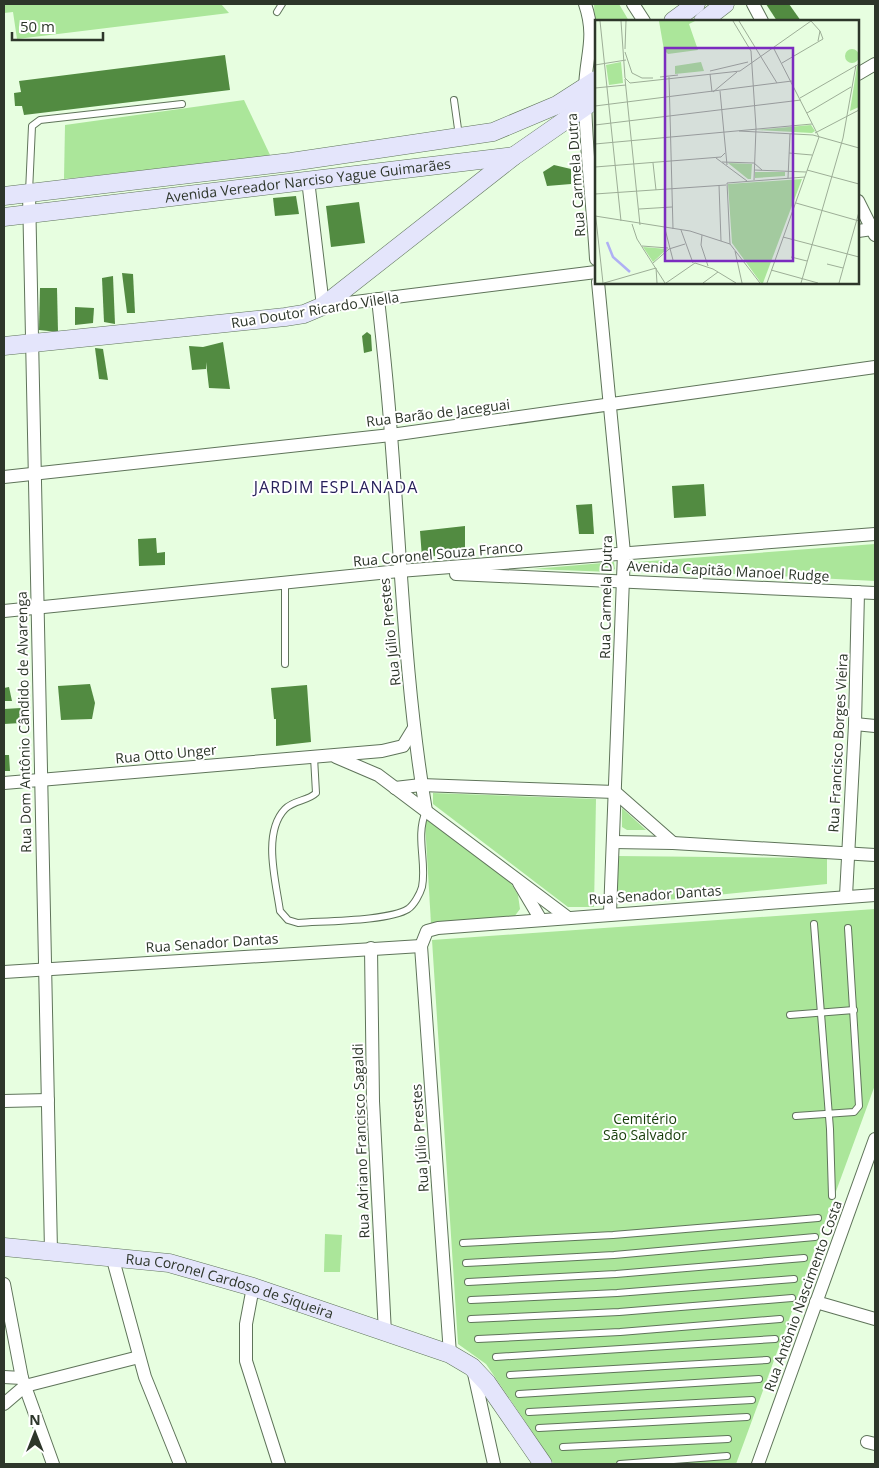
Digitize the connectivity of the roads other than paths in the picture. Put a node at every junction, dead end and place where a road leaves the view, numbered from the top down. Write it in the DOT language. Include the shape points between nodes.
graph roads {
  1 [pos="282,4"];
  2 [pos="585,4"];
  3 [pos="633,4"];
  4 [pos="696,4"];
  5 [pos="725,4"];
  6 [pos="753,4"];
  7 [pos="277,12"];
  8 [pos="643,20"];
  9 [pos="674,20"];
  10 [pos="704,20"];
  11 [pos="761,20"];
  12 [pos="875,64"];
  13 [pos="859,73"];
  14 [pos="591,94"];
  15 [pos="454,100"];
  16 [pos="182,104"];
  17 [pos="557,105"];
  18 [pos="493,132"];
  19 [pos="459,139"];
  20 [pos="506,157"];
  21 [pos="308,180"];
  22 [pos="29,193"];
  23 [pos="4,196"];
  24 [pos="859,204"];
  25 [pos="29,214"];
  26 [pos="4,217"];
  27 [pos="595,226"];
  28 [pos="859,231"];
  29 [pos="874,232"];
  30 [pos="595,272"];
  31 [pos="598,284"];
  32 [pos="378,299"];
  33 [pos="323,306"];
  34 [pos="31,343"];
  35 [pos="4,346"];
  36 [pos="875,367"];
  37 [pos="611,405"];
  38 [pos="391,434"];
  39 [pos="36,474"];
  40 [pos="4,477"];
  41 [pos="875,534"];
  42 [pos="624,554"];
  43 [pos="399,571"];
  44 [pos="624,581"];
  45 [pos="285,583"];
  46 [pos="858,592"];
  47 [pos="875,593"];
  48 [pos="37,608"];
  49 [pos="4,611"];
  50 [pos="284,664"];
  51 [pos="855,724"];
  52 [pos="875,726"];
  53 [pos="414,728"];
  54 [pos="332,756"];
  55 [pos="314,757"];
  56 [pos="41,780"];
  57 [pos="4,783"];
  58 [pos="421,785"];
  59 [pos="395,788"];
  60 [pos="615,792"];
  61 [pos="426,811"];
  62 [pos="613,842"];
  63 [pos="673,843"];
  64 [pos="848,853"];
  65 [pos="875,855"];
  66 [pos="513,875"];
  67 [pos="875,895"];
  68 [pos="846,896"];
  69 [pos="610,913"];
  70 [pos="567,917"];
  71 [pos="541,920"];
  72 [pos="814,924"];
  73 [pos="848,928"];
  74 [pos="421,946"];
  75 [pos="371,948"];
  76 [pos="44,969"];
  77 [pos="4,972"];
  78 [pos="854,1010"];
  79 [pos="822,1012"];
  80 [pos="790,1015"];
  81 [pos="48,1100"];
  82 [pos="4,1102"];
  83 [pos="830,1115"];
  84 [pos="796,1116"];
  85 [pos="875,1139"];
  86 [pos="832,1196"];
  87 [pos="818,1218"];
  88 [pos="815,1237"];
  89 [pos="463,1244"];
  90 [pos="4,1247"];
  91 [pos="51,1250"];
  92 [pos="112,1256"];
  93 [pos="804,1258"];
  94 [pos="466,1263"];
  95 [pos="794,1279"];
  96 [pos="468,1282"];
  97 [pos="4,1284"];
  98 [pos="253,1287"];
  99 [pos="792,1298"];
  100 [pos="471,1300"];
  101 [pos="816,1302"];
  102 [pos="471,1319"];
  103 [pos="780,1319"];
  104 [pos="875,1319"];
  105 [pos="385,1333"];
  106 [pos="478,1339"];
  107 [pos="775,1339"];
  108 [pos="450,1354"];
  109 [pos="139,1357"];
  110 [pos="496,1357"];
  111 [pos="767,1360"];
  112 [pos="472,1367"];
  113 [pos="510,1374"];
  114 [pos="4,1377"];
  115 [pos="760,1379"];
  116 [pos="24,1382"];
  117 [pos="519,1394"];
  118 [pos="752,1400"];
  119 [pos="4,1404"];
  120 [pos="529,1412"];
  121 [pos="747,1417"];
  122 [pos="539,1428"];
  123 [pos="728,1439"];
  124 [pos="563,1447"];
  125 [pos="727,1456"];
  126 [pos="53,1464"];
  127 [pos="180,1464"];
  128 [pos="279,1464"];
  129 [pos="494,1464"];
  130 [pos="543,1464"];
  131 [pos="620,1464"];
  132 [pos="758,1464"];
  1 -- 7 [label="lane"];
  2 -- 14 [label="street, Rua Carmela Dutra" via="592,38"];
  3 -- 8 [label="street"];
  4 -- 9 [label="main road"];
  5 -- 10 [label="main road"];
  6 -- 11 [label="street"];
  12 -- 13 [label="street"];
  14 -- 17 [label="main road, Avenida Vereador Narciso Yague Guimarães"];
  14 -- 20 [label="main road, Avenida Vereador Narciso Yague Guimarães"];
  14 -- 27 [label="street, Rua Carmela Dutra"];
  15 -- 19 [label="lane"];
  16 -- 22 [label="lane" via="40,120 32,126"];
  17 -- 18 [label="main road, Avenida Vereador Narciso Yague Guimarães"];
  17 -- 20 [label="main road"];
  18 -- 19 [label="main road, Avenida Vereador Narciso Yague Guimarães"];
  18 -- 20 [label="main road" via="505,142"];
  19 -- 22 [label="main road, Avenida Vereador Narciso Yague Guimarães"];
  20 -- 21 [label="main road, Avenida Vereador Narciso Yague Guimarães"];
  20 -- 33 [label="main road"];
  21 -- 25 [label="main road, Avenida Vereador Narciso Yague Guimarães"];
  21 -- 33 [label="street"];
  22 -- 23 [label="main road, Avenida Vereador Narciso Yague Guimarães"];
  22 -- 25 [label="street, Rua Dom Antônio Cândido de Alvarenga"];
  24 -- 29 [label="street"];
  25 -- 26 [label="main road, Avenida Vereador Narciso Yague Guimarães"];
  25 -- 34 [label="street, Rua Dom Antônio Cândido de Alvarenga"];
  28 -- 29 [label="street"];
  30 -- 32 [label="street, Rua Doutor Ricardo Vilella"];
  31 -- 37 [label="street, Rua Carmela Dutra"];
  32 -- 33 [label="street, Rua Doutor Ricardo Vilella"];
  32 -- 38 [label="street, Rua Júlio Prestes"];
  33 -- 34 [label="main road, Rua Doutor Ricardo Vilella" via="285,317"];
  34 -- 35 [label="main road, Rua Doutor Ricardo Vilella"];
  34 -- 39 [label="street, Rua Dom Antônio Cândido de Alvarenga"];
  36 -- 37 [label="street, Rua Barão de Jaceguai"];
  37 -- 38 [label="street, Rua Barão de Jaceguai"];
  37 -- 42 [label="street, Rua Carmela Dutra"];
  38 -- 39 [label="street, Rua Barão de Jaceguai"];
  38 -- 43 [label="street, Rua Júlio Prestes"];
  39 -- 40 [label="street, Rua Barão de Jaceguai"];
  39 -- 48 [label="street, Rua Dom Antônio Cândido de Alvarenga"];
  41 -- 42 [label="street, Rua Coronel Souza Franco"];
  42 -- 43 [label="street, Rua Coronel Souza Franco"];
  42 -- 44 [label="street, Rua Carmela Dutra"];
  43 -- 44 [label="street, Avenida Capitão Manoel Rudge"];
  43 -- 45 [label="street, Rua Coronel Souza Franco"];
  43 -- 53 [label="street, Rua Júlio Prestes"];
  44 -- 46 [label="street, Avenida Capitão Manoel Rudge"];
  44 -- 60 [label="street, Rua Carmela Dutra"];
  45 -- 48 [label="street, Rua Coronel Souza Franco"];
  45 -- 50 [label="lane"];
  46 -- 47 [label="street, Avenida Capitão Manoel Rudge"];
  46 -- 51 [label="street, Rua Francisco Borges Vieira"];
  48 -- 49 [label="street, Rua Coronel Souza Franco"];
  48 -- 56 [label="street, Rua Dom Antônio Cândido de Alvarenga"];
  51 -- 52 [label="street"];
  51 -- 64 [label="street, Rua Francisco Borges Vieira"];
  53 -- 54 [label="street, Rua Otto Unger" via="403,746 396,749"];
  53 -- 58 [label="street, Rua Júlio Prestes"];
  54 -- 55 [label="street, Rua Otto Unger"];
  54 -- 59 [label="street, Rua Otto Unger" via="363,767"];
  55 -- 56 [label="street, Rua Otto Unger"];
  55 -- 61 [label="lane" via="316,793 286,808 272,840 280,912 288,920 298,923 388,915 406,910 422,886 421,829"];
  56 -- 57 [label="street, Rua Otto Unger"];
  56 -- 76 [label="street, Rua Dom Antônio Cândido de Alvarenga"];
  58 -- 59 [label="street"];
  58 -- 60 [label="street"];
  58 -- 61 [label="street, Rua Júlio Prestes"];
  59 -- 61 [label="street, Rua Otto Unger"];
  60 -- 62 [label="street, Rua Carmela Dutra"];
  60 -- 63 [label="street"];
  61 -- 66 [label="street, Rua Otto Unger"];
  62 -- 63 [label="street"];
  62 -- 69 [label="street, Rua Carmela Dutra"];
  63 -- 64 [label="street"];
  64 -- 65 [label="street"];
  64 -- 68 [label="street, Rua Francisco Borges Vieira"];
  66 -- 70 [label="street, Rua Otto Unger"];
  66 -- 71 [label="street"];
  67 -- 68 [label="street, Rua Senador Dantas"];
  68 -- 69 [label="street, Rua Senador Dantas"];
  69 -- 70 [label="street, Rua Senador Dantas"];
  70 -- 71 [label="street, Rua Senador Dantas"];
  71 -- 74 [label="street, Rua Senador Dantas" via="438,928 427,932"];
  72 -- 79 [label="lane"];
  73 -- 78 [label="lane"];
  74 -- 75 [label="street, Rua Senador Dantas"];
  74 -- 108 [label="street, Rua Júlio Prestes"];
  75 -- 76 [label="street, Rua Senador Dantas"];
  75 -- 105 [label="street, Rua Adriano Francisco Sagaldi" via="373,1101"];
  76 -- 77 [label="street, Rua Senador Dantas"];
  76 -- 81 [label="street, Rua Dom Antônio Cândido de Alvarenga"];
  78 -- 79 [label="lane"];
  78 -- 83 [label="lane" via="860,1106 854,1112"];
  79 -- 80 [label="lane"];
  79 -- 83 [label="lane"];
  81 -- 82 [label="street"];
  81 -- 91 [label="street, Rua Dom Antônio Cândido de Alvarenga"];
  83 -- 84 [label="lane"];
  83 -- 86 [label="lane"];
  85 -- 101 [label="street, Rua Antônio Nascimento Costa"];
  87 -- 89 [label="lane"];
  88 -- 94 [label="lane" via="614,1255"];
  90 -- 91 [label="main road, Rua Coronel Cardoso de Siqueira"];
  91 -- 92 [label="main road, Rua Coronel Cardoso de Siqueira"];
  92 -- 98 [label="main road, Rua Coronel Cardoso de Siqueira" via="170,1263"];
  92 -- 109 [label="street"];
  93 -- 96 [label="lane" via="616,1274"];
  95 -- 100 [label="lane" via="617,1294"];
  97 -- 116 [label="street"];
  98 -- 105 [label="main road, Rua Coronel Cardoso de Siqueira"];
  98 -- 128 [label="street" via="246,1324 246,1361"];
  99 -- 102 [label="lane" via="619,1312"];
  101 -- 104 [label="street"];
  101 -- 132 [label="street, Rua Antônio Nascimento Costa"];
  103 -- 106 [label="lane"];
  105 -- 108 [label="main road, Rua Coronel Cardoso de Siqueira"];
  107 -- 110 [label="lane"];
  108 -- 112 [label="main road, Rua Coronel Cardoso de Siqueira"];
  109 -- 116 [label="street"];
  109 -- 127 [label="street"];
  111 -- 113 [label="lane"];
  112 -- 129 [label="street"];
  112 -- 130 [label="main road, Rua Coronel Cardoso de Siqueira" via="487,1383"];
  114 -- 116 [label="street"];
  115 -- 117 [label="lane"];
  116 -- 119 [label="street"];
  116 -- 126 [label="street"];
  118 -- 120 [label="lane"];
  121 -- 122 [label="lane"];
  123 -- 124 [label="lane"];
  125 -- 131 [label="lane"];
}
